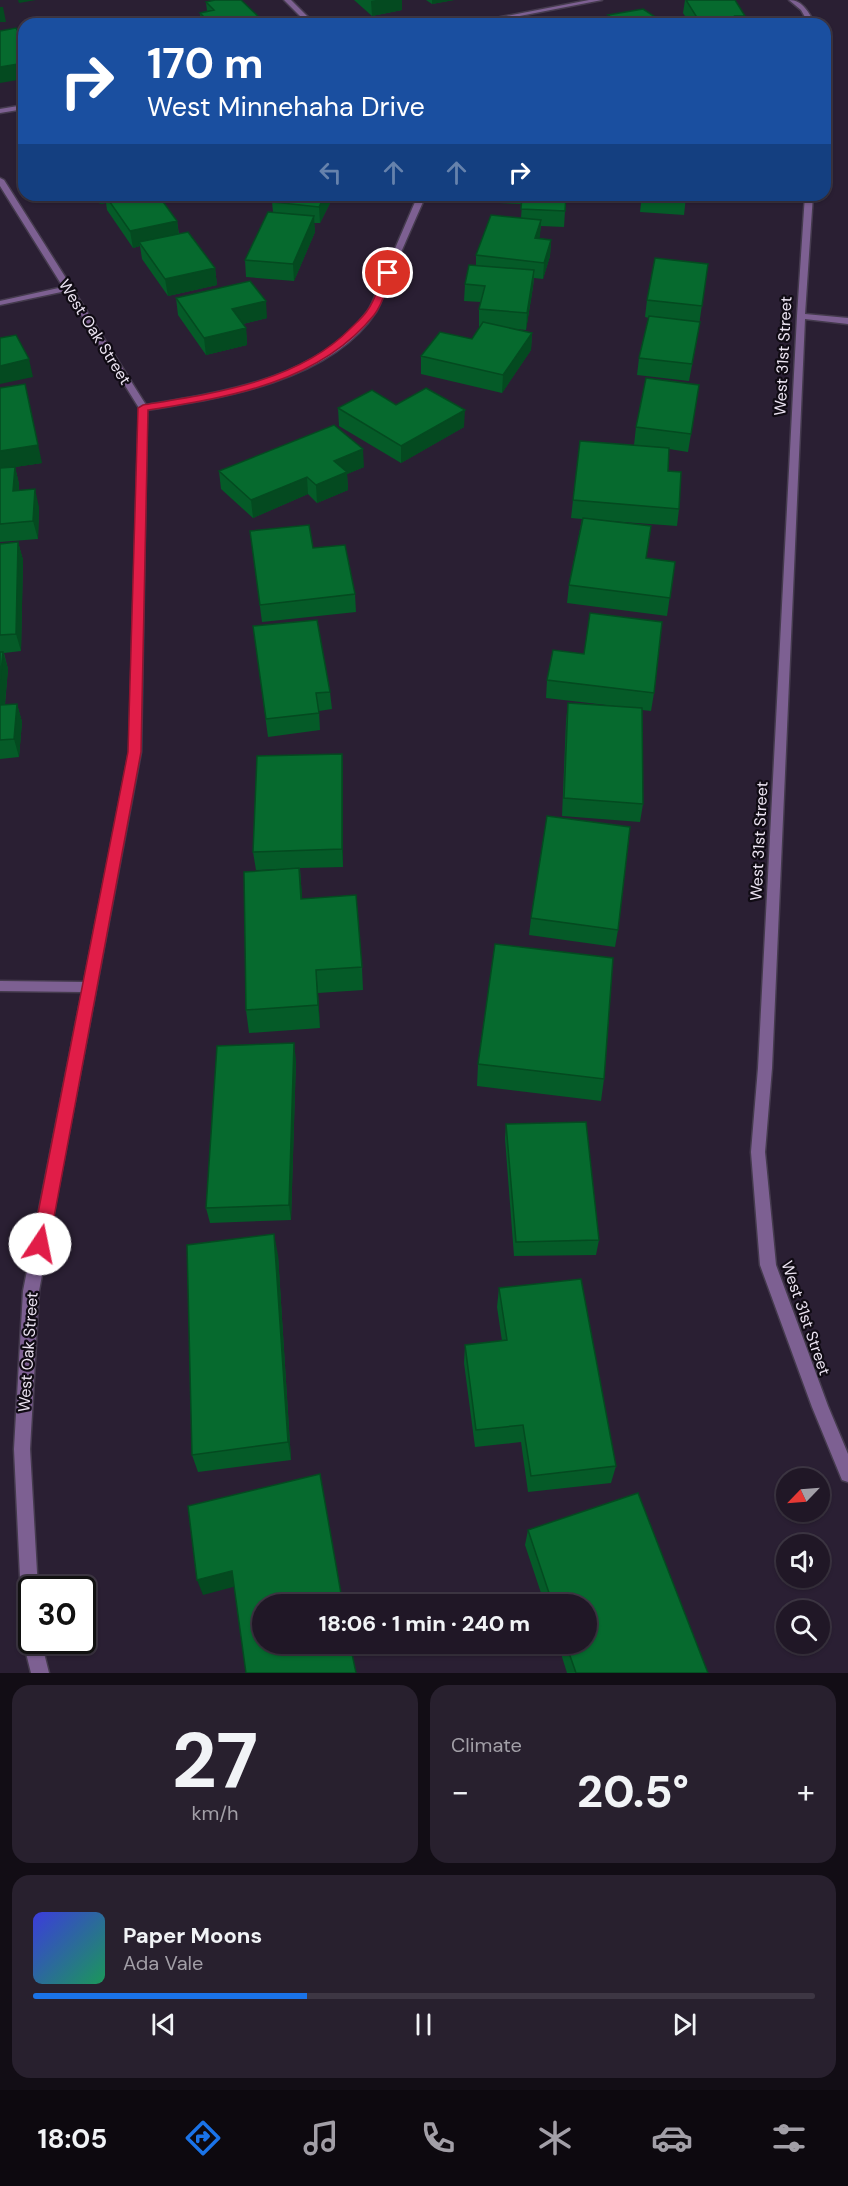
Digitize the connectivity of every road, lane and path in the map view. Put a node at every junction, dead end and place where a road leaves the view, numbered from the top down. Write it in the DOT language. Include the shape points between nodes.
graph roads {
  1 [pos="287,0"];
  2 [pos="599,0"];
  3 [pos="792,0"];
  4 [pos="306,18"];
  5 [pos="501,18"];
  6 [pos="808,18"];
  7 [pos="18,108"];
  8 [pos="0,111"];
  9 [pos="0,180"];
  10 [pos="419,201"];
  11 [pos="808,201"];
  12 [pos="68,288"];
  13 [pos="0,303"];
  14 [pos="801,316"];
  15 [pos="848,321"];
  16 [pos="143,408"];
  17 [pos="0,986"];
  18 [pos="89,987"];
  19 [pos="848,1474"];
  20 [pos="29,1576"];
  21 [pos="35,1654"];
  22 [pos="40,1673"];
  1 -- 4 [label="street"];
  2 -- 5 [label="street"];
  3 -- 6 [label="street"];
  7 -- 8 [label="street"];
  9 -- 12 [label="street, West Oak Street"];
  10 -- 16 [label="street" via="372,312 339,346 258,385"];
  11 -- 14 [label="street, West 31st Street"];
  12 -- 13 [label="street"];
  12 -- 16 [label="street, West Oak Street"];
  14 -- 15 [label="street"];
  14 -- 19 [label="street, West 31st Street" via="758,1152 768,1265"];
  16 -- 18 [label="street, West Oak Street" via="135,752"];
  17 -- 18 [label="street"];
  18 -- 20 [label="street, West Oak Street" via="31,1291 22,1449"];
  21 -- 22 [label="street, West Oak Street"];
}
